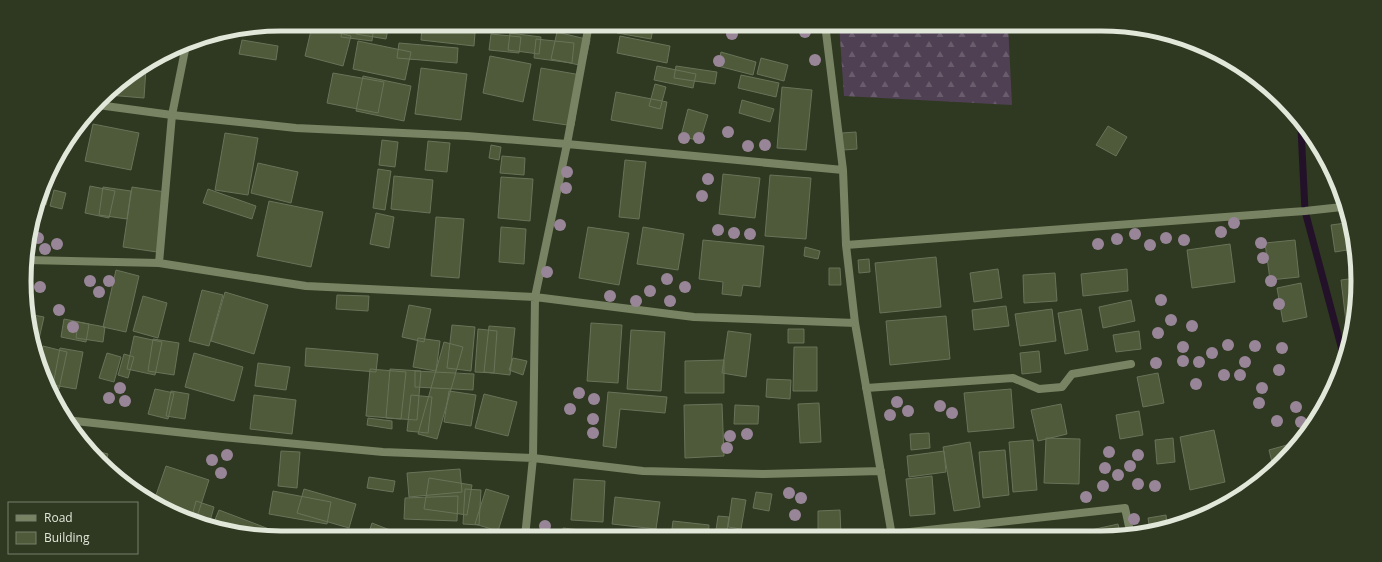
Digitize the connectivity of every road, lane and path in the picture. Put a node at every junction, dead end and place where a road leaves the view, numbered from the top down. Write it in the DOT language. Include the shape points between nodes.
graph roads {
  1 [pos="588,31"];
  2 [pos="826,31"];
  3 [pos="185,50"];
  4 [pos="103,106"];
  5 [pos="172,115"];
  6 [pos="567,144"];
  7 [pos="843,170"];
  8 [pos="1340,207"];
  9 [pos="846,245"];
  10 [pos="32,260"];
  11 [pos="159,263"];
  12 [pos="535,297"];
  13 [pos="855,323"];
  14 [pos="1131,364"];
  15 [pos="866,388"];
  16 [pos="74,421"];
  17 [pos="533,458"];
  18 [pos="881,471"];
  19 [pos="1130,529"];
  20 [pos="526,531"];
  21 [pos="891,531"];
  22 [pos="927,531"];
  1 -- 6 [label="street"];
  2 -- 7 [label="street"];
  3 -- 5 [label="street"];
  4 -- 5 [label="street"];
  5 -- 6 [label="street" via="296,128 468,136"];
  5 -- 11 [label="street"];
  6 -- 7 [label="street"];
  6 -- 12 [label="street"];
  7 -- 9 [label="street"];
  8 -- 9 [label="street"];
  9 -- 13 [label="street"];
  10 -- 11 [label="street"];
  11 -- 12 [label="street" via="306,286"];
  12 -- 13 [label="street" via="694,317"];
  12 -- 17 [label="street"];
  13 -- 15 [label="street"];
  14 -- 15 [label="street" via="1072,374 1062,387 1039,389 1013,378"];
  15 -- 18 [label="street"];
  16 -- 17 [label="street" via="383,452"];
  17 -- 18 [label="street" via="643,471 763,474"];
  17 -- 20 [label="street"];
  18 -- 21 [label="street"];
  19 -- 22 [label="street" via="1125,508"];
}
